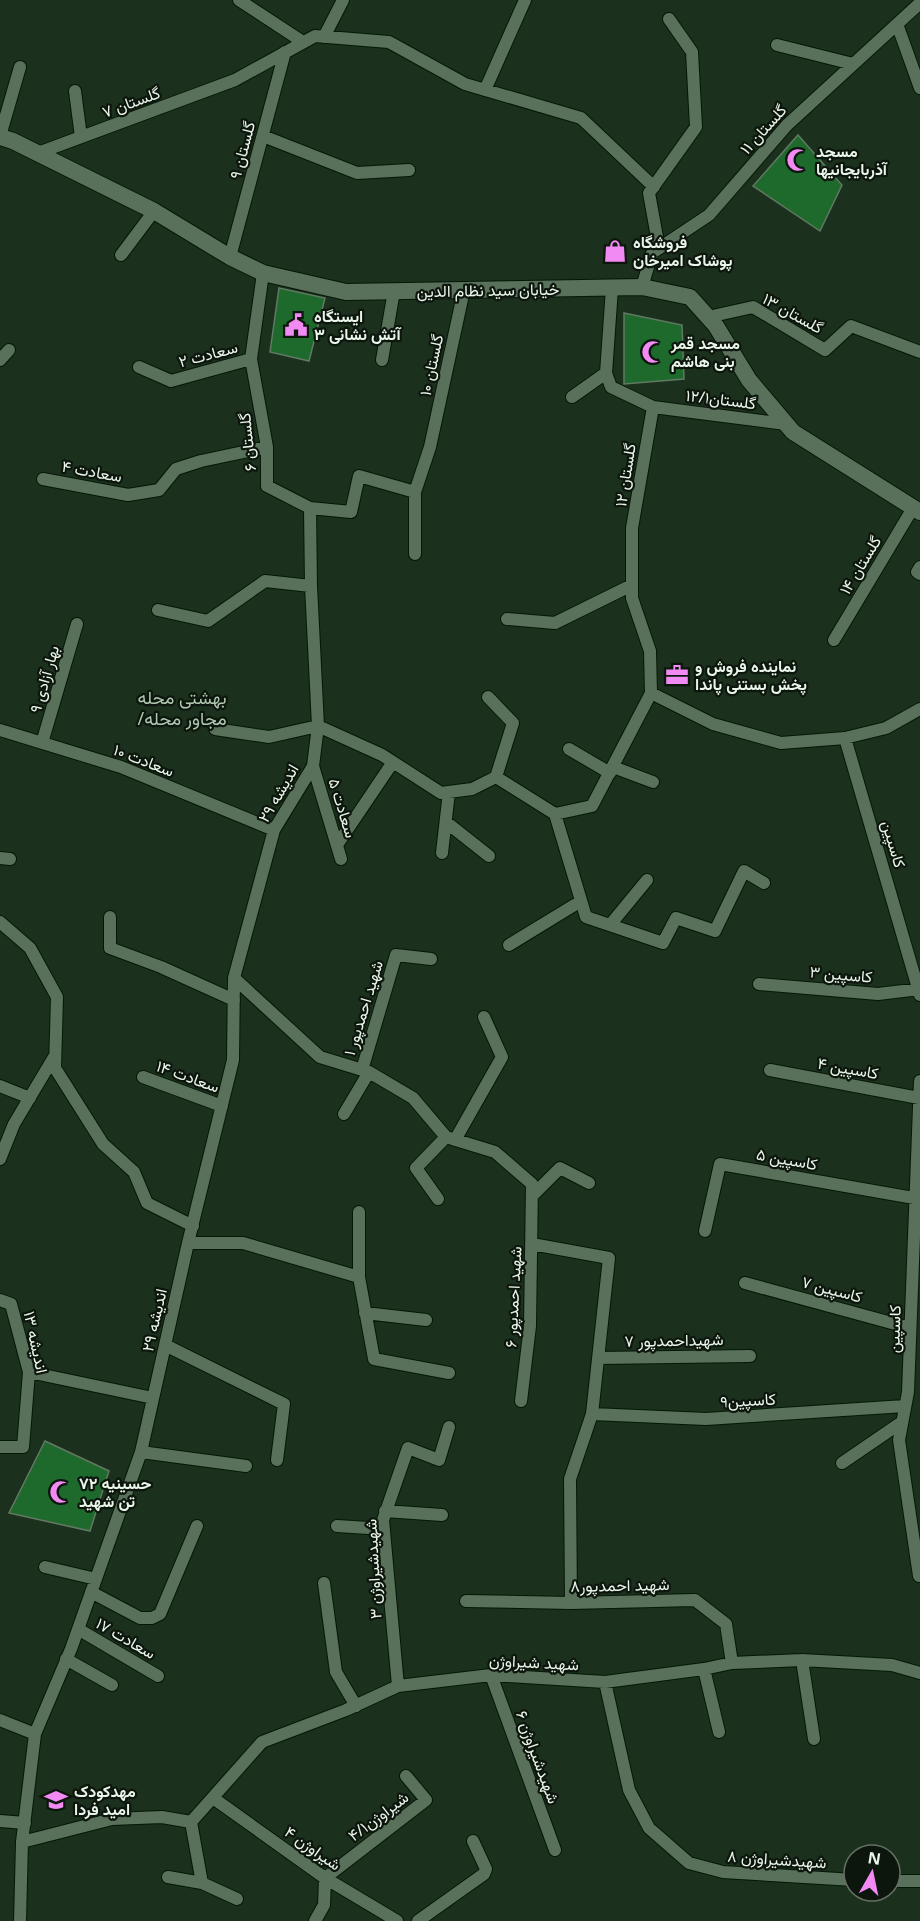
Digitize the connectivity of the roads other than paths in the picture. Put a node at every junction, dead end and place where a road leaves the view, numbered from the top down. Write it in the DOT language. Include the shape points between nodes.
graph roads {
  1 [pos="239,0"];
  2 [pos="343,0"];
  3 [pos="525,0"];
  4 [pos="920,3"];
  5 [pos="669,19"];
  6 [pos="897,24"];
  7 [pos="324,37"];
  8 [pos="303,42"];
  9 [pos="777,45"];
  10 [pos="285,52"];
  11 [pos="853,64"];
  12 [pos="20,67"];
  13 [pos="920,88"];
  14 [pos="485,90"];
  15 [pos="75,92"];
  16 [pos="0,136"];
  17 [pos="263,136"];
  18 [pos="81,137"];
  19 [pos="38,153"];
  20 [pos="409,170"];
  21 [pos="654,187"];
  22 [pos="154,211"];
  23 [pos="652,253"];
  24 [pos="121,255"];
  25 [pos="230,257"];
  26 [pos="263,273"];
  27 [pos="642,287"];
  28 [pos="612,288"];
  29 [pos="464,290"];
  30 [pos="394,291"];
  31 [pos="708,317"];
  32 [pos="9,350"];
  33 [pos="920,352"];
  34 [pos="251,359"];
  35 [pos="0,360"];
  36 [pos="381,360"];
  37 [pos="139,368"];
  38 [pos="606,373"];
  39 [pos="572,397"];
  40 [pos="653,407"];
  41 [pos="786,424"];
  42 [pos="267,447"];
  43 [pos="43,479"];
  44 [pos="415,492"];
  45 [pos="310,508"];
  46 [pos="916,510"];
  47 [pos="415,554"];
  48 [pos="920,567"];
  49 [pos="920,574"];
  50 [pos="632,585"];
  51 [pos="311,586"];
  52 [pos="158,610"];
  53 [pos="507,619"];
  54 [pos="77,624"];
  55 [pos="834,640"];
  56 [pos="651,693"];
  57 [pos="488,697"];
  58 [pos="920,709"];
  59 [pos="318,726"];
  60 [pos="215,729"];
  61 [pos="0,730"];
  62 [pos="845,738"];
  63 [pos="42,743"];
  64 [pos="569,749"];
  65 [pos="393,762"];
  66 [pos="313,766"];
  67 [pos="612,770"];
  68 [pos="496,777"];
  69 [pos="652,782"];
  70 [pos="449,792"];
  71 [pos="555,814"];
  72 [pos="446,822"];
  73 [pos="274,830"];
  74 [pos="337,845"];
  75 [pos="442,853"];
  76 [pos="489,856"];
  77 [pos="341,859"];
  78 [pos="647,879"];
  79 [pos="764,883"];
  80 [pos="581,901"];
  81 [pos="110,917"];
  82 [pos="0,922"];
  83 [pos="610,925"];
  84 [pos="509,945"];
  85 [pos="430,959"];
  86 [pos="234,978"];
  87 [pos="759,984"];
  88 [pos="920,988"];
  89 [pos="920,994"];
  90 [pos="234,999"];
  91 [pos="484,1017"];
  92 [pos="55,1062"];
  93 [pos="770,1070"];
  94 [pos="365,1071"];
  95 [pos="143,1077"];
  96 [pos="920,1081"];
  97 [pos="0,1086"];
  98 [pos="30,1098"];
  99 [pos="919,1098"];
  100 [pos="222,1106"];
  101 [pos="344,1114"];
  102 [pos="451,1139"];
  103 [pos="0,1159"];
  104 [pos="589,1183"];
  105 [pos="533,1195"];
  106 [pos="918,1198"];
  107 [pos="438,1199"];
  108 [pos="359,1212"];
  109 [pos="193,1226"];
  110 [pos="705,1231"];
  111 [pos="188,1243"];
  112 [pos="532,1244"];
  113 [pos="359,1277"];
  114 [pos="745,1283"];
  115 [pos="0,1300"];
  116 [pos="365,1312"];
  117 [pos="426,1320"];
  118 [pos="910,1328"];
  119 [pos="165,1345"];
  120 [pos="750,1356"];
  121 [pos="598,1358"];
  122 [pos="29,1372"];
  123 [pos="449,1373"];
  124 [pos="914,1393"];
  125 [pos="153,1398"];
  126 [pos="521,1401"];
  127 [pos="905,1406"];
  128 [pos="592,1414"];
  129 [pos="902,1422"];
  130 [pos="449,1427"];
  131 [pos="0,1447"];
  132 [pos="141,1452"];
  133 [pos="277,1460"];
  134 [pos="842,1463"];
  135 [pos="246,1466"];
  136 [pos="385,1511"];
  137 [pos="442,1515"];
  138 [pos="197,1526"];
  139 [pos="337,1526"];
  140 [pos="384,1529"];
  141 [pos="45,1567"];
  142 [pos="919,1576"];
  143 [pos="96,1579"];
  144 [pos="324,1583"];
  145 [pos="91,1592"];
  146 [pos="466,1601"];
  147 [pos="571,1604"];
  148 [pos="78,1629"];
  149 [pos="66,1659"];
  150 [pos="801,1660"];
  151 [pos="732,1663"];
  152 [pos="704,1669"];
  153 [pos="920,1673"];
  154 [pos="491,1675"];
  155 [pos="158,1676"];
  156 [pos="605,1682"];
  157 [pos="112,1684"];
  158 [pos="398,1686"];
  159 [pos="356,1706"];
  160 [pos="0,1720"];
  161 [pos="719,1732"];
  162 [pos="35,1734"];
  163 [pos="814,1740"];
  164 [pos="406,1776"];
  165 [pos="213,1798"];
  166 [pos="0,1821"];
  167 [pos="191,1822"];
  168 [pos="24,1823"];
  169 [pos="22,1842"];
  170 [pos="473,1842"];
  171 [pos="555,1850"];
  172 [pos="168,1877"];
  173 [pos="325,1878"];
  174 [pos="842,1879"];
  175 [pos="902,1881"];
  176 [pos="920,1881"];
  177 [pos="202,1883"];
  178 [pos="237,1899"];
  179 [pos="20,1921"];
  180 [pos="315,1921"];
  181 [pos="398,1921"];
  182 [pos="418,1921"];
  1 -- 8 [label="street"];
  2 -- 7 [label="street"];
  3 -- 14 [label="street"];
  4 -- 6 [label="street, گلستان ۱۱"];
  5 -- 21 [label="street" via="692,52 696,127"];
  6 -- 11 [label="street, گلستان ۱۱"];
  6 -- 13 [label="street"];
  7 -- 8 [label="street, گلستان ۷" via="315,36"];
  7 -- 14 [label="street, گلستان ۷" via="389,42 465,84"];
  8 -- 10 [label="street, گلستان ۷"];
  9 -- 11 [label="street"];
  10 -- 17 [label="street, گلستان ۹"];
  10 -- 18 [label="street, گلستان ۷" via="235,80"];
  11 -- 23 [label="street, گلستان ۱۱" via="787,125 709,215"];
  12 -- 16 [label="street"];
  14 -- 21 [label="street, گلستان ۷" via="581,118"];
  15 -- 18 [label="street"];
  16 -- 19 [label="main road, خیابان سید نظام الدین"];
  17 -- 20 [label="street" via="357,173"];
  17 -- 25 [label="street, گلستان ۹"];
  18 -- 19 [label="street, گلستان ۷"];
  19 -- 22 [label="main road, خیابان سید نظام الدین"];
  21 -- 23 [label="street" via="649,193 657,237"];
  22 -- 24 [label="street"];
  22 -- 25 [label="main road, خیابان سید نظام الدین"];
  23 -- 27 [label="street"];
  25 -- 26 [label="main road, خیابان سید نظام الدین"];
  26 -- 30 [label="main road, خیابان سید نظام الدین" via="346,292"];
  26 -- 34 [label="street, گلستان ۶"];
  27 -- 28 [label="main road, خیابان سید نظام الدین"];
  27 -- 31 [label="main road, خیابان سید نظام الدین" via="690,297"];
  28 -- 29 [label="main road, خیابان سید نظام الدین"];
  28 -- 38 [label="street"];
  29 -- 30 [label="main road, خیابان سید نظام الدین"];
  29 -- 44 [label="street, گلستان ۱۰" via="430,447"];
  30 -- 36 [label="street"];
  31 -- 33 [label="street, گلستان ۱۳" via="753,307 825,350 851,326"];
  31 -- 41 [label="main road, خیابان سید نظام الدین" via="749,380"];
  32 -- 35 [label="street"];
  34 -- 37 [label="street, سعادت ۲" via="171,381"];
  34 -- 42 [label="street, گلستان ۶"];
  38 -- 39 [label="street"];
  38 -- 40 [label="street" via="611,387"];
  40 -- 41 [label="street, گلستان۱۲/۱"];
  40 -- 50 [label="street, گلستان ۱۲" via="632,528"];
  41 -- 46 [label="main road, خیابان سید نظام الدین"];
  42 -- 43 [label="street, سعادت ۴" via="201,460 176,469 159,490 128,495"];
  42 -- 45 [label="street, گلستان ۶" via="267,486"];
  44 -- 45 [label="street" via="359,476 351,512"];
  44 -- 47 [label="street, گلستان ۱۰"];
  45 -- 51 [label="street"];
  46 -- 55 [label="street, گلستان ۱۴"];
  48 -- 49 [label="street"];
  50 -- 53 [label="street" via="555,623"];
  50 -- 56 [label="street, گلستان ۱۲" via="632,597 650,651"];
  51 -- 52 [label="street" via="265,581 208,621"];
  51 -- 59 [label="street"];
  54 -- 63 [label="street, بهار آزادی ۹"];
  56 -- 62 [label="street" via="712,724 781,743"];
  56 -- 67 [label="street"];
  57 -- 68 [label="street" via="513,723"];
  58 -- 62 [label="street" via="886,728"];
  59 -- 60 [label="street" via="269,737"];
  59 -- 65 [label="street"];
  59 -- 66 [label="street, اندیشه ۲۹"];
  61 -- 63 [label="street, سعادت ۱۰"];
  62 -- 88 [label="street, کاسپین"];
  63 -- 73 [label="street, سعادت ۱۰" via="121,768"];
  64 -- 67 [label="street"];
  65 -- 70 [label="street" via="441,793"];
  65 -- 74 [label="street"];
  66 -- 73 [label="street, اندیشه ۲۹"];
  66 -- 74 [label="street, سعادت ۵"];
  67 -- 69 [label="street"];
  67 -- 71 [label="street" via="592,806"];
  68 -- 70 [label="street" via="472,789"];
  68 -- 71 [label="street"];
  70 -- 72 [label="street"];
  71 -- 80 [label="street"];
  72 -- 75 [label="street"];
  72 -- 76 [label="street"];
  73 -- 86 [label="street, اندیشه ۲۹"];
  74 -- 77 [label="street, سعادت ۵"];
  78 -- 83 [label="street"];
  79 -- 83 [label="street" via="744,871 715,932 675,918 663,943"];
  80 -- 83 [label="street" via="586,917"];
  80 -- 84 [label="street"];
  81 -- 90 [label="street" via="110,948"];
  82 -- 92 [label="street" via="30,948 57,997"];
  85 -- 94 [label="street, شهید احمدپور ۱" via="396,955"];
  86 -- 90 [label="street, اندیشه ۲۹"];
  86 -- 94 [label="street" via="320,1057"];
  87 -- 88 [label="street, کاسپین ۳" via="878,994"];
  88 -- 89 [label="street, کاسپین"];
  90 -- 100 [label="street, اندیشه ۲۹" via="233,1060"];
  91 -- 102 [label="street" via="502,1057"];
  92 -- 98 [label="street"];
  92 -- 109 [label="street" via="103,1144 134,1172 147,1203"];
  93 -- 99 [label="street, کاسپین ۴"];
  94 -- 101 [label="street"];
  94 -- 102 [label="street" via="413,1098"];
  95 -- 100 [label="street, سعادت ۱۴"];
  96 -- 99 [label="street, کاسپین"];
  97 -- 98 [label="street"];
  98 -- 103 [label="street"];
  99 -- 106 [label="street, کاسپین"];
  100 -- 109 [label="street, اندیشه ۲۹"];
  102 -- 105 [label="street" via="495,1152 532,1184"];
  102 -- 107 [label="street" via="416,1168"];
  104 -- 105 [label="street" via="560,1168"];
  105 -- 112 [label="street, شهید احمدپور ۶"];
  106 -- 110 [label="street, کاسپین ۵" via="720,1164"];
  106 -- 118 [label="street, کاسپین"];
  108 -- 113 [label="street"];
  109 -- 111 [label="street, اندیشه ۲۹"];
  111 -- 113 [label="street" via="243,1243"];
  111 -- 119 [label="street, اندیشه ۲۹"];
  112 -- 121 [label="street" via="609,1258"];
  112 -- 126 [label="street, شهید احمدپور ۶" via="530,1326"];
  113 -- 116 [label="street"];
  114 -- 118 [label="street, کاسپین ۷"];
  115 -- 122 [label="street, اندیشه ۱۳" via="11,1304"];
  116 -- 117 [label="street"];
  116 -- 123 [label="street" via="374,1359"];
  118 -- 124 [label="street, کاسپین"];
  119 -- 125 [label="street, اندیشه ۲۹"];
  119 -- 133 [label="street" via="284,1404"];
  120 -- 121 [label="street, شهیداحمدپور ۷"];
  121 -- 128 [label="street"];
  122 -- 125 [label="street"];
  122 -- 131 [label="street, اندیشه ۱۳" via="23,1448"];
  124 -- 127 [label="street, کاسپین"];
  125 -- 132 [label="street, اندیشه ۲۹"];
  127 -- 128 [label="street, کاسپین۹" via="706,1419"];
  127 -- 129 [label="street, کاسپین"];
  128 -- 147 [label="street" via="570,1479"];
  129 -- 134 [label="street"];
  129 -- 142 [label="street, کاسپین" via="899,1440"];
  130 -- 136 [label="street, شهیدشیراوژن ۳" via="439,1460 408,1448"];
  132 -- 135 [label="street"];
  132 -- 143 [label="street, اندیشه ۲۹"];
  136 -- 137 [label="street"];
  136 -- 140 [label="street, شهیدشیراوژن ۳"];
  138 -- 145 [label="street" via="160,1614 140,1618"];
  139 -- 140 [label="street"];
  140 -- 158 [label="street, شهیدشیراوژن ۳"];
  141 -- 143 [label="street"];
  143 -- 145 [label="street, اندیشه ۲۹"];
  144 -- 159 [label="street" via="336,1672"];
  145 -- 148 [label="street, اندیشه ۲۹"];
  146 -- 147 [label="street, شهید احمدپور۸"];
  147 -- 151 [label="street, شهید احمدپور۸" via="695,1600 726,1624"];
  148 -- 149 [label="street, اندیشه ۲۹"];
  148 -- 155 [label="street, سعادت ۱۷"];
  149 -- 157 [label="street"];
  149 -- 162 [label="street, اندیشه ۲۹"];
  150 -- 151 [label="street, شهید شیراوژن"];
  150 -- 153 [label="street, شهید شیراوژن" via="892,1665"];
  150 -- 163 [label="street"];
  151 -- 152 [label="street, شهید شیراوژن"];
  152 -- 156 [label="street, شهید شیراوژن"];
  152 -- 161 [label="street"];
  154 -- 156 [label="street, شهید شیراوژن"];
  154 -- 158 [label="street, شهید شیراوژن"];
  154 -- 171 [label="street, شهیدشیراوژن ۶"];
  156 -- 174 [label="street, شهیدشیراوژن ۸" via="629,1790 649,1828 689,1863 723,1872"];
  158 -- 159 [label="street, شهید شیراوژن"];
  159 -- 165 [label="street, شهید شیراوژن" via="262,1742"];
  160 -- 162 [label="street"];
  162 -- 168 [label="street, اندیشه ۲۹"];
  164 -- 173 [label="street, شیراوژن۴/۱" via="426,1800"];
  165 -- 167 [label="street, شهید شیراوژن"];
  165 -- 173 [label="street, شیراوژن ۴"];
  166 -- 168 [label="street"];
  167 -- 169 [label="street" via="162,1817 112,1819"];
  167 -- 177 [label="street"];
  168 -- 169 [label="street, اندیشه ۲۹"];
  169 -- 179 [label="street, اندیشه ۲۹"];
  170 -- 182 [label="street" via="486,1869 484,1874"];
  172 -- 177 [label="street"];
  173 -- 180 [label="street" via="324,1905"];
  173 -- 181 [label="street, شیراوژن ۴"];
  175 -- 176 [label="street"];
  177 -- 178 [label="street"];
}
